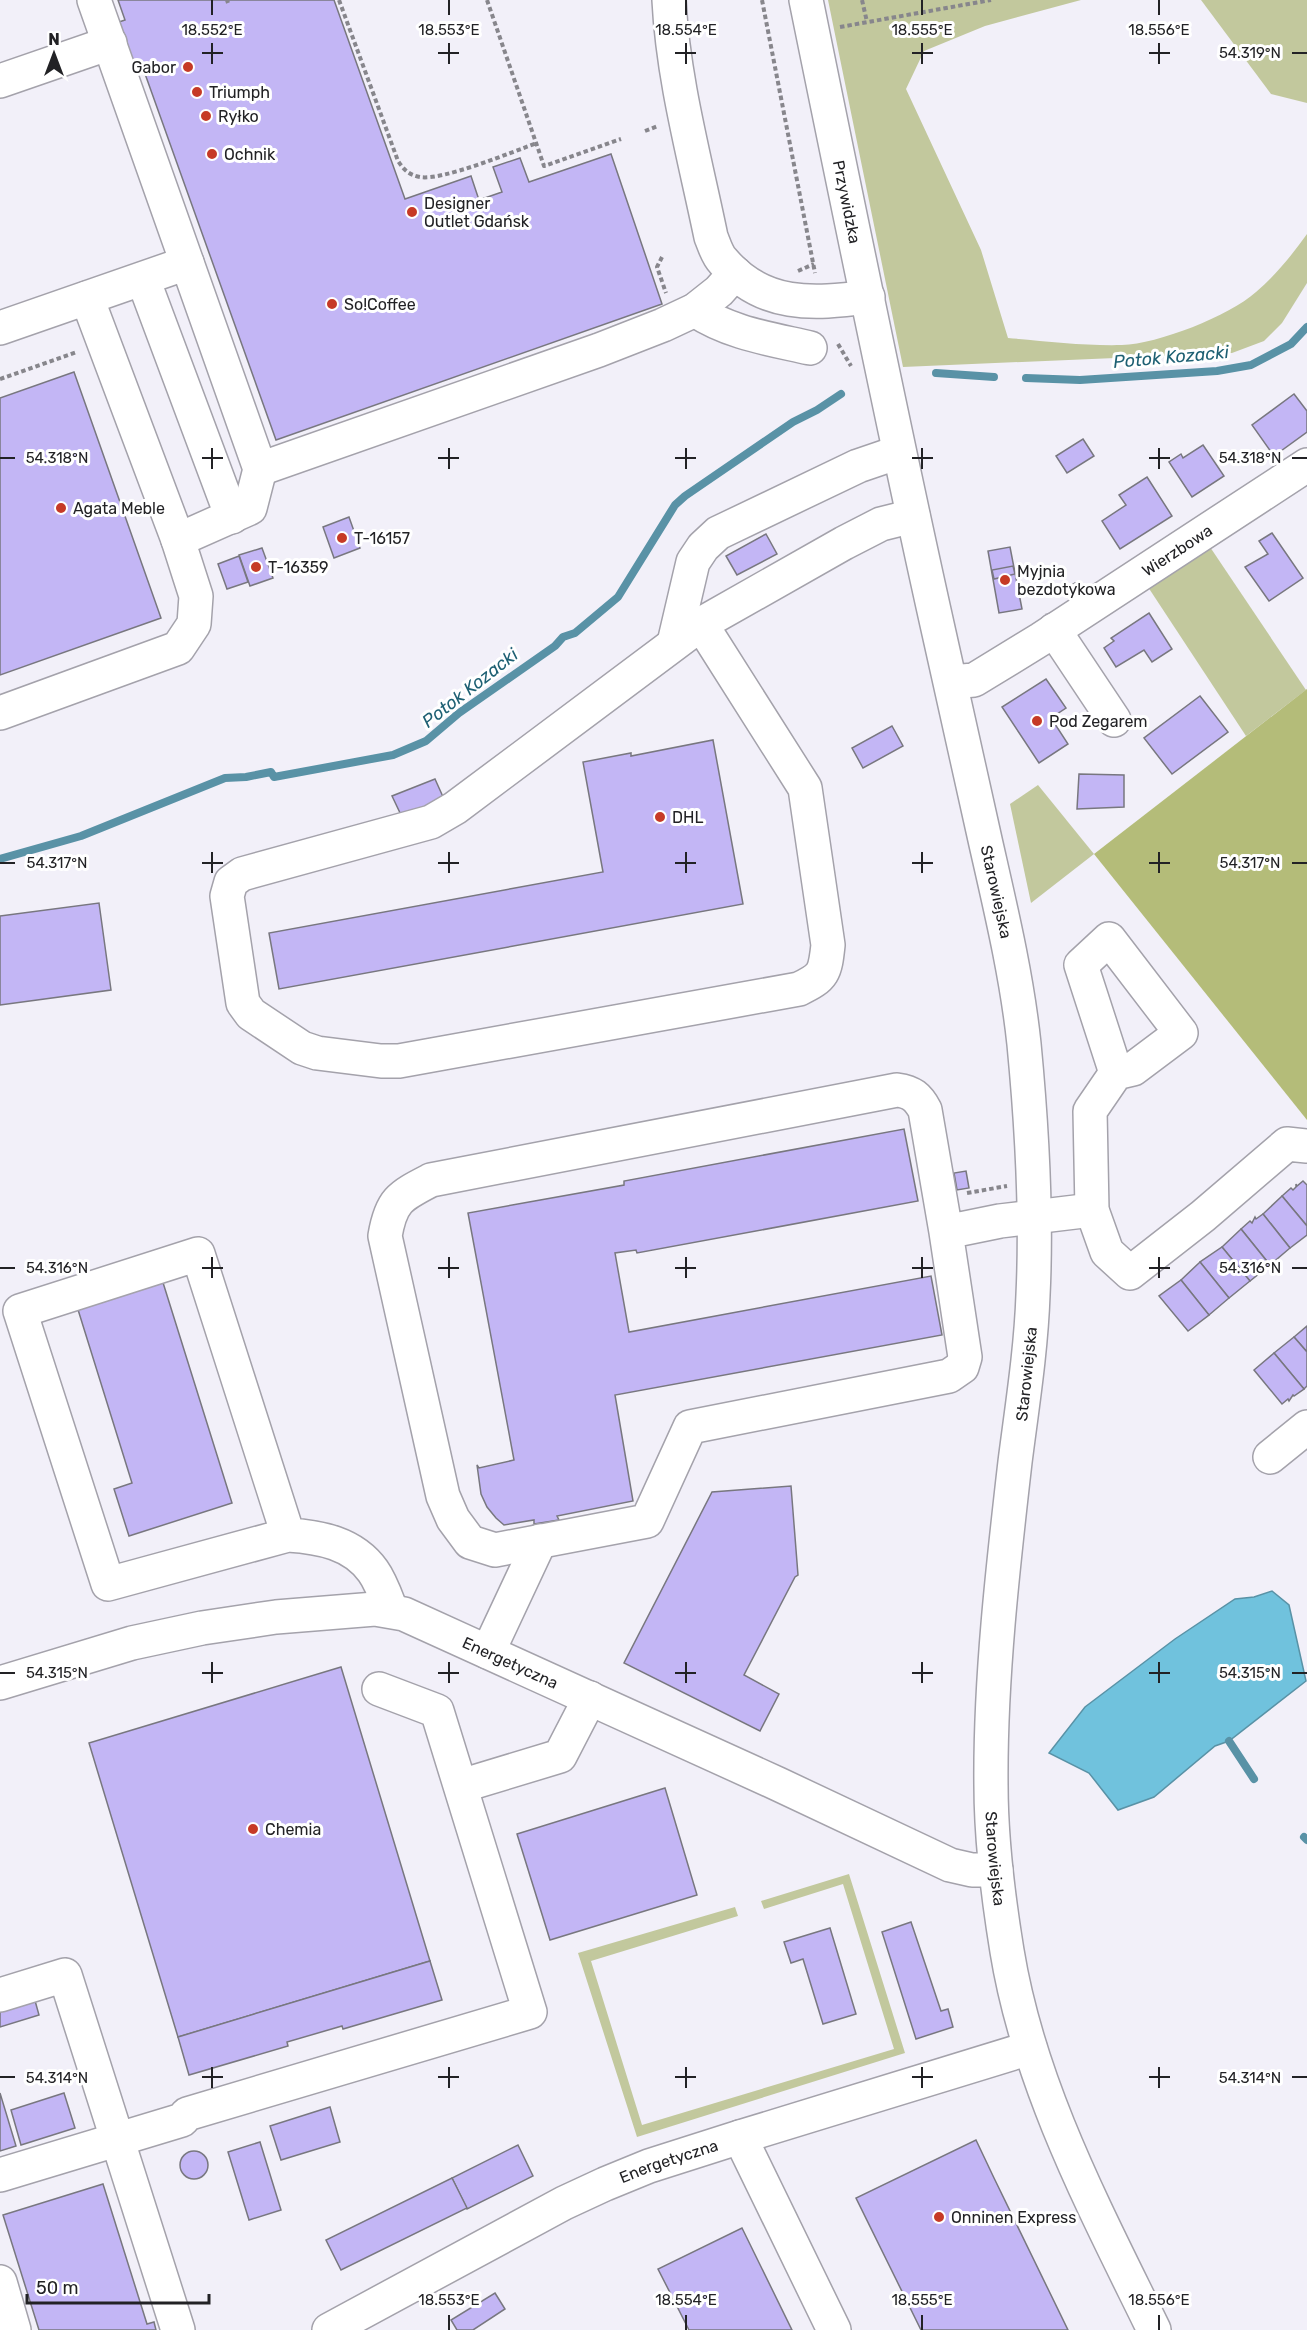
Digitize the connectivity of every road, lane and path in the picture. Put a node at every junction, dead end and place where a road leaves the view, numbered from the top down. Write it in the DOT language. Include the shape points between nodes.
graph roads {
  1 [pos="94,0"];
  2 [pos="339,0"];
  3 [pos="487,0"];
  4 [pos="669,0"];
  5 [pos="762,0"];
  6 [pos="806,0"];
  7 [pos="862,0"];
  8 [pos="991,0"];
  9 [pos="867,22"];
  10 [pos="813,32"];
  11 [pos="110,43"];
  12 [pos="0,81"];
  13 [pos="621,139"];
  14 [pos="537,143"];
  15 [pos="503,155"];
  16 [pos="506,163"];
  17 [pos="187,263"];
  18 [pos="814,264"];
  19 [pos="735,273"];
  20 [pos="143,279"];
  21 [pos="868,297"];
  22 [pos="87,298"];
  23 [pos="695,310"];
  24 [pos="0,328"];
  25 [pos="821,342"];
  26 [pos="81,350"];
  27 [pos="852,369"];
  28 [pos="0,379"];
  29 [pos="888,401"];
  30 [pos="899,452"];
  31 [pos="1307,465"];
  32 [pos="260,469"];
  33 [pos="913,516"];
  34 [pos="232,517"];
  35 [pos="178,540"];
  36 [pos="700,624"];
  37 [pos="1054,630"];
  38 [pos="674,643"];
  39 [pos="951,682"];
  40 [pos="0,713"];
  41 [pos="1114,720"];
  42 [pos="1116,1073"];
  43 [pos="1307,1146"];
  44 [pos="1012,1185"];
  45 [pos="940,1197"];
  46 [pos="1092,1210"];
  47 [pos="1034,1217"];
  48 [pos="946,1232"];
  49 [pos="1307,1427"];
  50 [pos="1270,1457"];
  51 [pos="288,1535"];
  52 [pos="540,1541"];
  53 [pos="391,1610"];
  54 [pos="488,1652"];
  55 [pos="0,1683"];
  56 [pos="379,1689"];
  57 [pos="590,1698"];
  58 [pos="460,1786"];
  59 [pos="996,1870"];
  60 [pos="0,1995"];
  61 [pos="1030,2048"];
  62 [pos="740,2137"];
  63 [pos="118,2139"];
  64 [pos="0,2175"];
  65 [pos="0,2282"];
  66 [pos="14,2330"];
  67 [pos="178,2330"];
  68 [pos="329,2330"];
  69 [pos="834,2330"];
  70 [pos="1154,2330"];
  1 -- 11 [label="street"];
  2 -- 15 [label="path" via="405,172 420,177 441,176"];
  3 -- 14 [label="path"];
  4 -- 19 [label="street" via="672,48 711,237 721,260"];
  5 -- 18 [label="path"];
  6 -- 10 [label="street, Przywidzka"];
  7 -- 9 [label="path"];
  8 -- 9 [label="path"];
  9 -- 10 [label="path"];
  10 -- 21 [label="street, Przywidzka"];
  11 -- 12 [label="street"];
  11 -- 17 [label="street"];
  13 -- 14 [label="path" via="544,166"];
  14 -- 15 [label="path"];
  15 -- 16 [label="path"];
  17 -- 20 [label="street"];
  17 -- 32 [label="street"];
  19 -- 21 [label="street" via="761,292 793,301 821,303"];
  19 -- 23 [label="street"];
  20 -- 22 [label="street"];
  20 -- 34 [label="street"];
  21 -- 29 [label="street, Przywidzka"];
  22 -- 24 [label="street"];
  22 -- 35 [label="street"];
  23 -- 25 [label="street" via="711,322 748,334"];
  23 -- 32 [label="street" via="598,350"];
  25 -- 27 [label="path" via="842,349"];
  26 -- 28 [label="path"];
  29 -- 30 [label="street, Starowiejska"];
  30 -- 33 [label="street, Starowiejska"];
  30 -- 38 [label="street" via="858,466 718,533 693,562"];
  31 -- 37 [label="street, Wierzbowa"];
  32 -- 34 [label="street" via="250,508"];
  33 -- 36 [label="street" via="872,528"];
  33 -- 39 [label="street, Starowiejska"];
  34 -- 35 [label="street"];
  35 -- 40 [label="street" via="196,596 194,624 178,648"];
  36 -- 38 [label="street"];
  36 -- 38 [label="street" via="805,788 828,945 826,964 818,980 799,989 399,1061 317,1053 302,1048 251,1014 243,1003 227,896 231,882 242,874 431,822"];
  37 -- 39 [label="street, Wierzbowa" via="974,680"];
  37 -- 41 [label="street"];
  39 -- 47 [label="street, Starowiejska" via="1019,1008 1032,1137"];
  42 -- 46 [label="street" via="1090,1111"];
  43 -- 46 [label="street" via="1287,1144 1130,1273 1107,1252"];
  44 -- 45 [label="path"];
  45 -- 48 [label="street"];
  45 -- 52 [label="street" via="926,1110 910,1091 897,1090 431,1180 403,1195 389,1215 385,1236 443,1496 453,1519 471,1542 495,1550"];
  46 -- 47 [label="street"];
  47 -- 48 [label="street"];
  47 -- 59 [label="street, Starowiejska" via="1028,1368 993,1708 991,1790"];
  48 -- 52 [label="street" via="965,1357 962,1367 949,1376 690,1427 647,1521"];
  49 -- 50 [label="street"];
  51 -- 51 [label="street" via="198,1254 20,1311 108,1584"];
  51 -- 53 [label="street" via="333,1541 354,1552 373,1570"];
  52 -- 54 [label="street"];
  53 -- 54 [label="street, Energetyczna"];
  53 -- 55 [label="street, Energetyczna" via="276,1617 202,1628 132,1643"];
  54 -- 57 [label="street, Energetyczna"];
  56 -- 58 [label="street" via="437,1711"];
  57 -- 58 [label="street" via="560,1756"];
  57 -- 59 [label="street, Energetyczna" via="950,1865"];
  58 -- 63 [label="street" via="530,2012 187,2114 182,2120"];
  59 -- 61 [label="street, Starowiejska" via="1008,1959"];
  60 -- 63 [label="street" via="65,1976"];
  61 -- 62 [label="street, Energetyczna"];
  61 -- 70 [label="street, Starowiejska" via="1068,2150"];
  62 -- 68 [label="street, Energetyczna" via="605,2184"];
  62 -- 69 [label="street"];
  63 -- 64 [label="street"];
  63 -- 67 [label="street"];
  65 -- 66 [label="street"];
}
